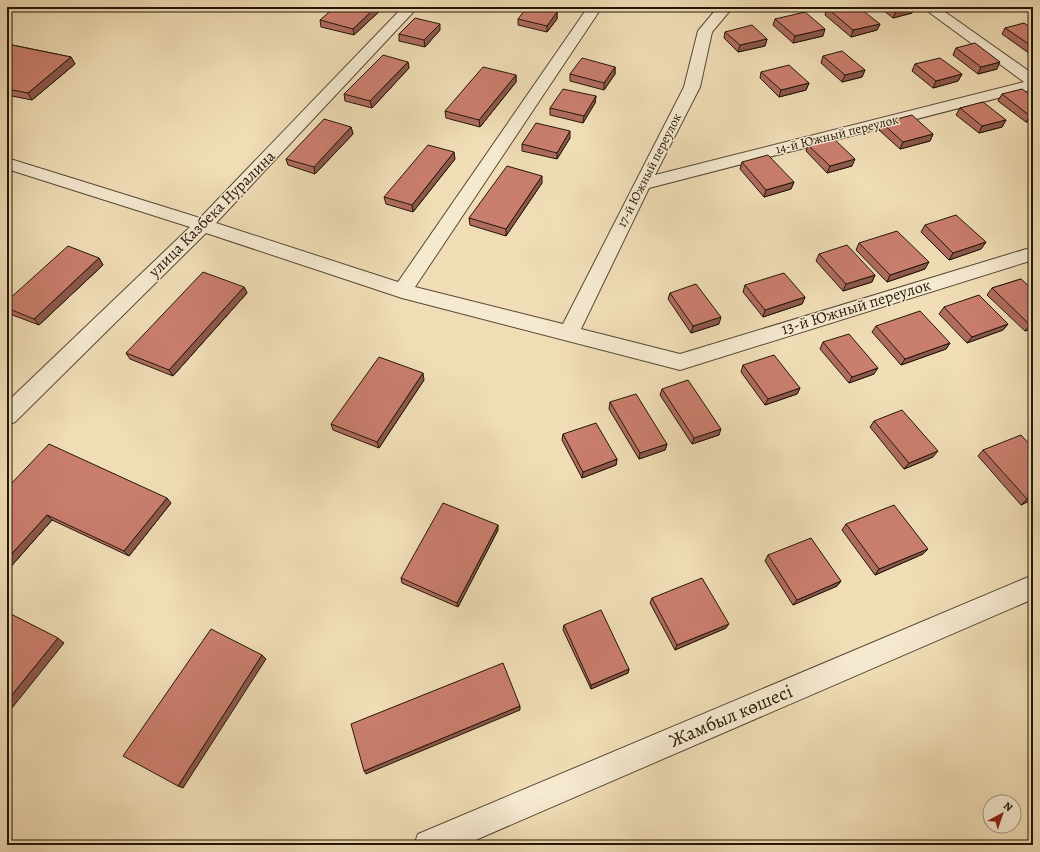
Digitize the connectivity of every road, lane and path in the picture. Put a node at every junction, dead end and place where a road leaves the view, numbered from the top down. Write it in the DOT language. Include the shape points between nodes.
graph roads {
  1 [pos="411,7"];
  2 [pos="595,7"];
  3 [pos="726,7"];
  4 [pos="929,7"];
  5 [pos="1033,81"];
  6 [pos="1033,84"];
  7 [pos="7,163"];
  8 [pos="642,184"];
  9 [pos="203,225"];
  10 [pos="1033,253"];
  11 [pos="402,291"];
  12 [pos="568,334"];
  13 [pos="7,416"];
  14 [pos="1033,587"];
  15 [pos="429,845"];
  1 -- 9 [label="street, улица Казбека Нуралина"];
  2 -- 11 [label="street"];
  3 -- 8 [label="street, 17-й Южный переулок" via="705,31 692,87"];
  4 -- 5 [label="street"];
  6 -- 8 [label="street, 14-й Южный переулок"];
  7 -- 9 [label="street"];
  8 -- 12 [label="street, 17-й Южный переулок"];
  9 -- 11 [label="street"];
  9 -- 13 [label="street, улица Казбека Нуралина"];
  10 -- 12 [label="street, 13-й Южный переулок" via="680,362"];
  11 -- 12 [label="street"];
  14 -- 15 [label="street, Жамбыл көшесі"];
}
